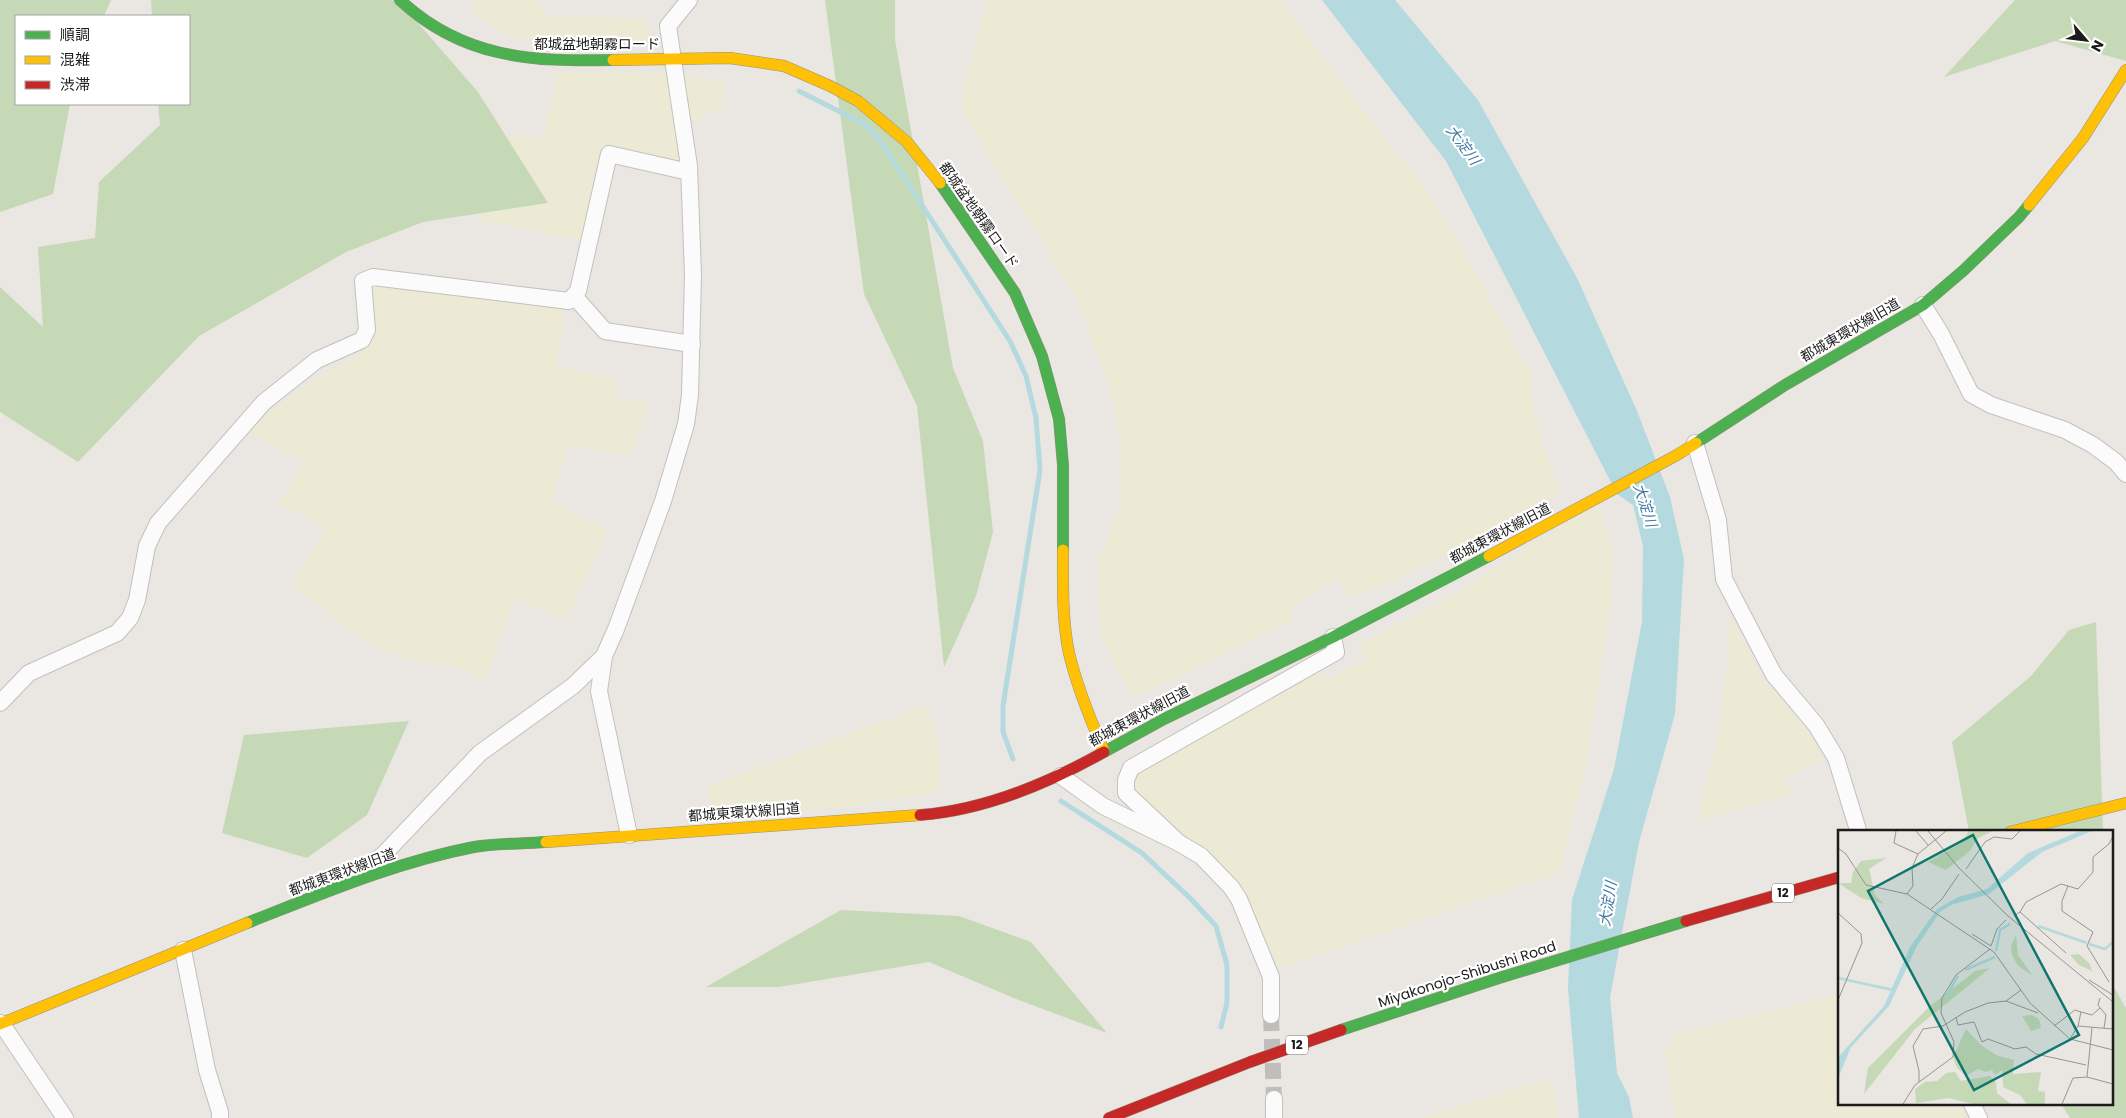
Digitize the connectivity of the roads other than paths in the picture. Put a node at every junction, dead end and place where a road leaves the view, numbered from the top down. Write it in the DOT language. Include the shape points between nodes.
graph roads {
  1 [pos="400,0"];
  2 [pos="689,0"];
  3 [pos="672,59"];
  4 [pos="2126,70"];
  5 [pos="689,172"];
  6 [pos="574,296"];
  7 [pos="1923,305"];
  8 [pos="692,344"];
  9 [pos="1695,444"];
  10 [pos="2126,474"];
  11 [pos="1333,637"];
  12 [pos="604,656"];
  13 [pos="0,703"];
  14 [pos="1104,751"];
  15 [pos="1061,776"];
  16 [pos="2126,803"];
  17 [pos="1858,830"];
  18 [pos="2018,830"];
  19 [pos="629,835"];
  20 [pos="1180,843"];
  21 [pos="1838,878"];
  22 [pos="337,887"];
  23 [pos="184,950"];
  24 [pos="1271,1015"];
  25 [pos="0,1023"];
  26 [pos="1274,1099"];
  27 [pos="1973,1106"];
  28 [pos="65,1118"];
  29 [pos="220,1118"];
  30 [pos="1109,1118"];
  31 [pos="1274,1118"];
  32 [pos="1979,1118"];
  1 -- 3 [label="main road, 都城盆地朝霧ロード" via="417,16 459,41 515,56 575,61"];
  2 -- 3 [label="street" via="668,26"];
  3 -- 5 [label="street"];
  3 -- 14 [label="main road, 都城盆地朝霧ロード" via="730,58 784,66 858,101 907,142 943,186 1015,293 1042,356 1058,419 1062,466 1063,600 1069,652 1083,702"];
  4 -- 7 [label="main road, 都城東環状線旧道" via="2083,138 2019,217"];
  5 -- 6 [label="street" via="609,154 578,291"];
  5 -- 8 [label="street"];
  6 -- 8 [label="street" via="605,331"];
  6 -- 13 [label="street" via="569,302 373,277 363,282 367,330 362,340 317,360 264,402 158,523 147,546 137,600 130,618 117,633 29,673"];
  7 -- 9 [label="main road, 都城東環状線旧道" via="1785,385"];
  7 -- 10 [label="street" via="1971,394 1991,405 2065,430 2094,445"];
  8 -- 12 [label="street" via="686,424 663,501"];
  9 -- 11 [label="main road, 都城東環状線旧道"];
  9 -- 17 [label="street" via="1718,520 1724,579 1774,675 1816,725 1836,758"];
  11 -- 14 [label="main road, 都城東環状線旧道"];
  11 -- 20 [label="street" via="1336,652 1131,768 1126,780 1126,793"];
  12 -- 19 [label="street" via="599,691"];
  12 -- 22 [label="street" via="573,686 480,753 382,855"];
  14 -- 15 [label="main road, 都城東環状線旧道"];
  15 -- 19 [label="main road, 都城東環状線旧道" via="985,804 946,813"];
  15 -- 20 [label="street" via="1103,806"];
  16 -- 18 [label="main road"];
  19 -- 22 [label="main road, 都城東環状線旧道" via="475,848 416,862"];
  20 -- 24 [label="street" via="1201,856 1239,899 1271,977"];
  21 -- 30 [label="main road, Miyakonojo-Shibushi Road / 12" via="1489,982 1296,1045"];
  22 -- 23 [label="main road, 都城東環状線旧道"];
  23 -- 25 [label="main road, 都城東環状線旧道"];
  23 -- 29 [label="street" via="207,1070"];
  25 -- 28 [label="street"];
  26 -- 31 [label="street"];
  27 -- 32 [label="street"];
}
